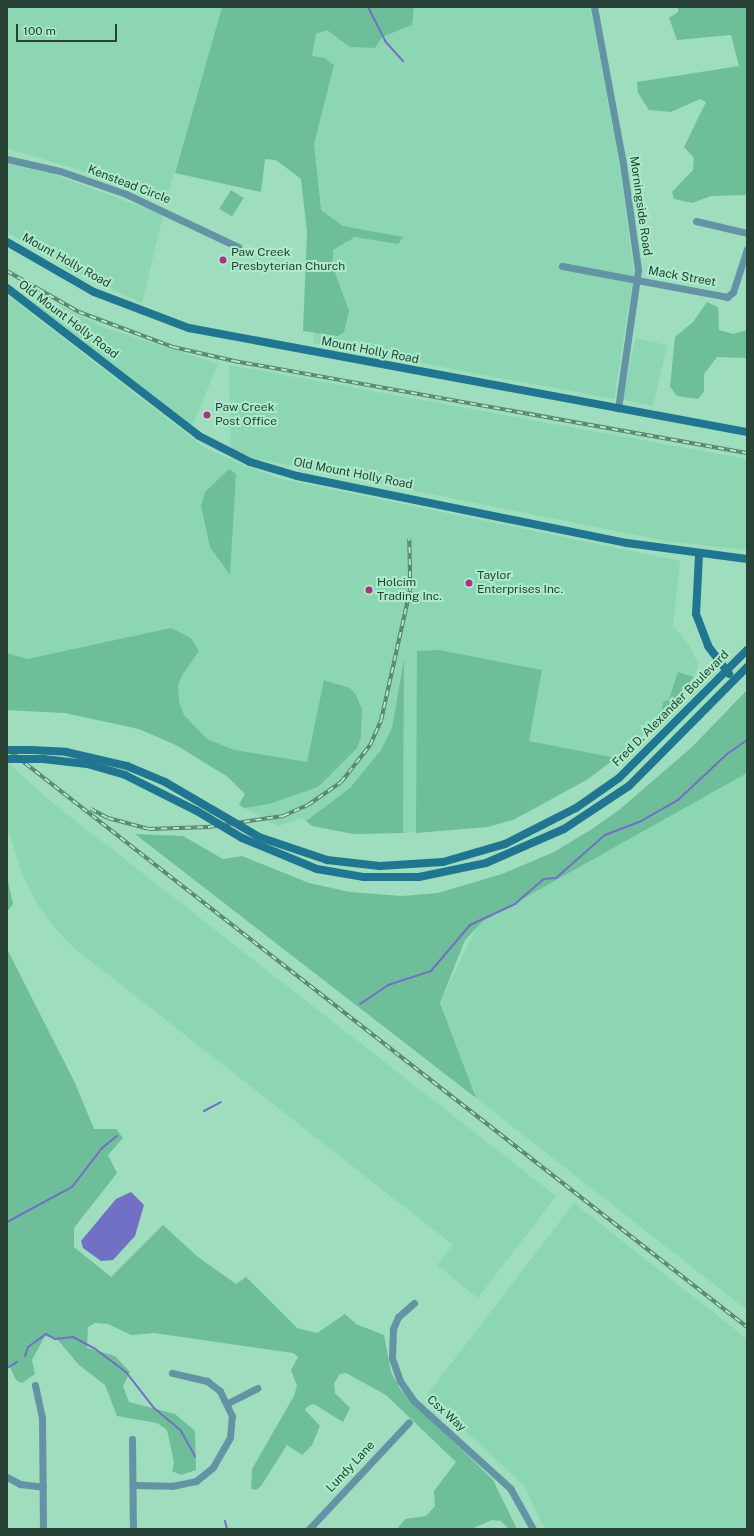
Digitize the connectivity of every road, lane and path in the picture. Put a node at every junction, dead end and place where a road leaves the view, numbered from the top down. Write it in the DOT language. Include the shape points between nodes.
graph roads {
  1 [pos="594,7"];
  2 [pos="7,159"];
  3 [pos="696,221"];
  4 [pos="747,233"];
  5 [pos="7,242"];
  6 [pos="238,246"];
  7 [pos="747,249"];
  8 [pos="562,266"];
  9 [pos="638,280"];
  10 [pos="7,288"];
  11 [pos="618,409"];
  12 [pos="747,432"];
  13 [pos="699,554"];
  14 [pos="747,558"];
  15 [pos="747,650"];
  16 [pos="747,667"];
  17 [pos="726,671"];
  18 [pos="734,680"];
  19 [pos="7,750"];
  20 [pos="7,759"];
  21 [pos="414,1303"];
  22 [pos="172,1374"];
  23 [pos="34,1385"];
  24 [pos="258,1388"];
  25 [pos="228,1403"];
  26 [pos="409,1422"];
  27 [pos="132,1439"];
  28 [pos="7,1477"];
  29 [pos="133,1485"];
  30 [pos="44,1487"];
  31 [pos="43,1529"];
  32 [pos="133,1529"];
  33 [pos="310,1529"];
  34 [pos="533,1529"];
  1 -- 9 [label="street, Morningside Road" via="623,164"];
  2 -- 6 [label="street, Kenstead Circle" via="60,171 126,194"];
  3 -- 4 [label="street"];
  5 -- 11 [label="street, Mount Holly Road" via="94,292 189,328"];
  7 -- 9 [label="street, Mack Street" via="733,292 727,297"];
  8 -- 9 [label="street, Mack Street"];
  9 -- 11 [label="street, Morningside Road"];
  10 -- 13 [label="street, Old Mount Holly Road" via="199,436 250,462 297,476"];
  11 -- 12 [label="street, Mount Holly Road"];
  13 -- 14 [label="street, Old Mount Holly Road"];
  13 -- 17 [label="street" via="696,614 708,646"];
  15 -- 17 [label="street, Fred D. Alexander Boulevard"];
  16 -- 18 [label="street, Fred D. Alexander Boulevard"];
  17 -- 18 [label="street"];
  17 -- 19 [label="street, Fred D. Alexander Boulevard, bridge" via="651,750 604,790 545,825 490,850 443,862 380,866 321,858 259,837 166,782 127,766 66,752"];
  18 -- 20 [label="street, Fred D. Alexander Boulevard, bridge" via="658,760 614,797 564,829 486,863 419,877 364,877 317,869 242,838 158,788 124,774 87,764 42,759"];
  21 -- 34 [label="street, Csx Way" via="398,1317 393,1329 392,1358 400,1381 414,1401 510,1488"];
  22 -- 25 [label="street" via="206,1381"];
  23 -- 30 [label="street" via="41,1410"];
  24 -- 25 [label="street"];
  25 -- 29 [label="street" via="232,1416 230,1437 208,1473 186,1485"];
  26 -- 33 [label="street, Lundy Lane"];
  27 -- 29 [label="street"];
  28 -- 30 [label="street" via="20,1484"];
  29 -- 32 [label="street"];
  30 -- 31 [label="street"];
}
